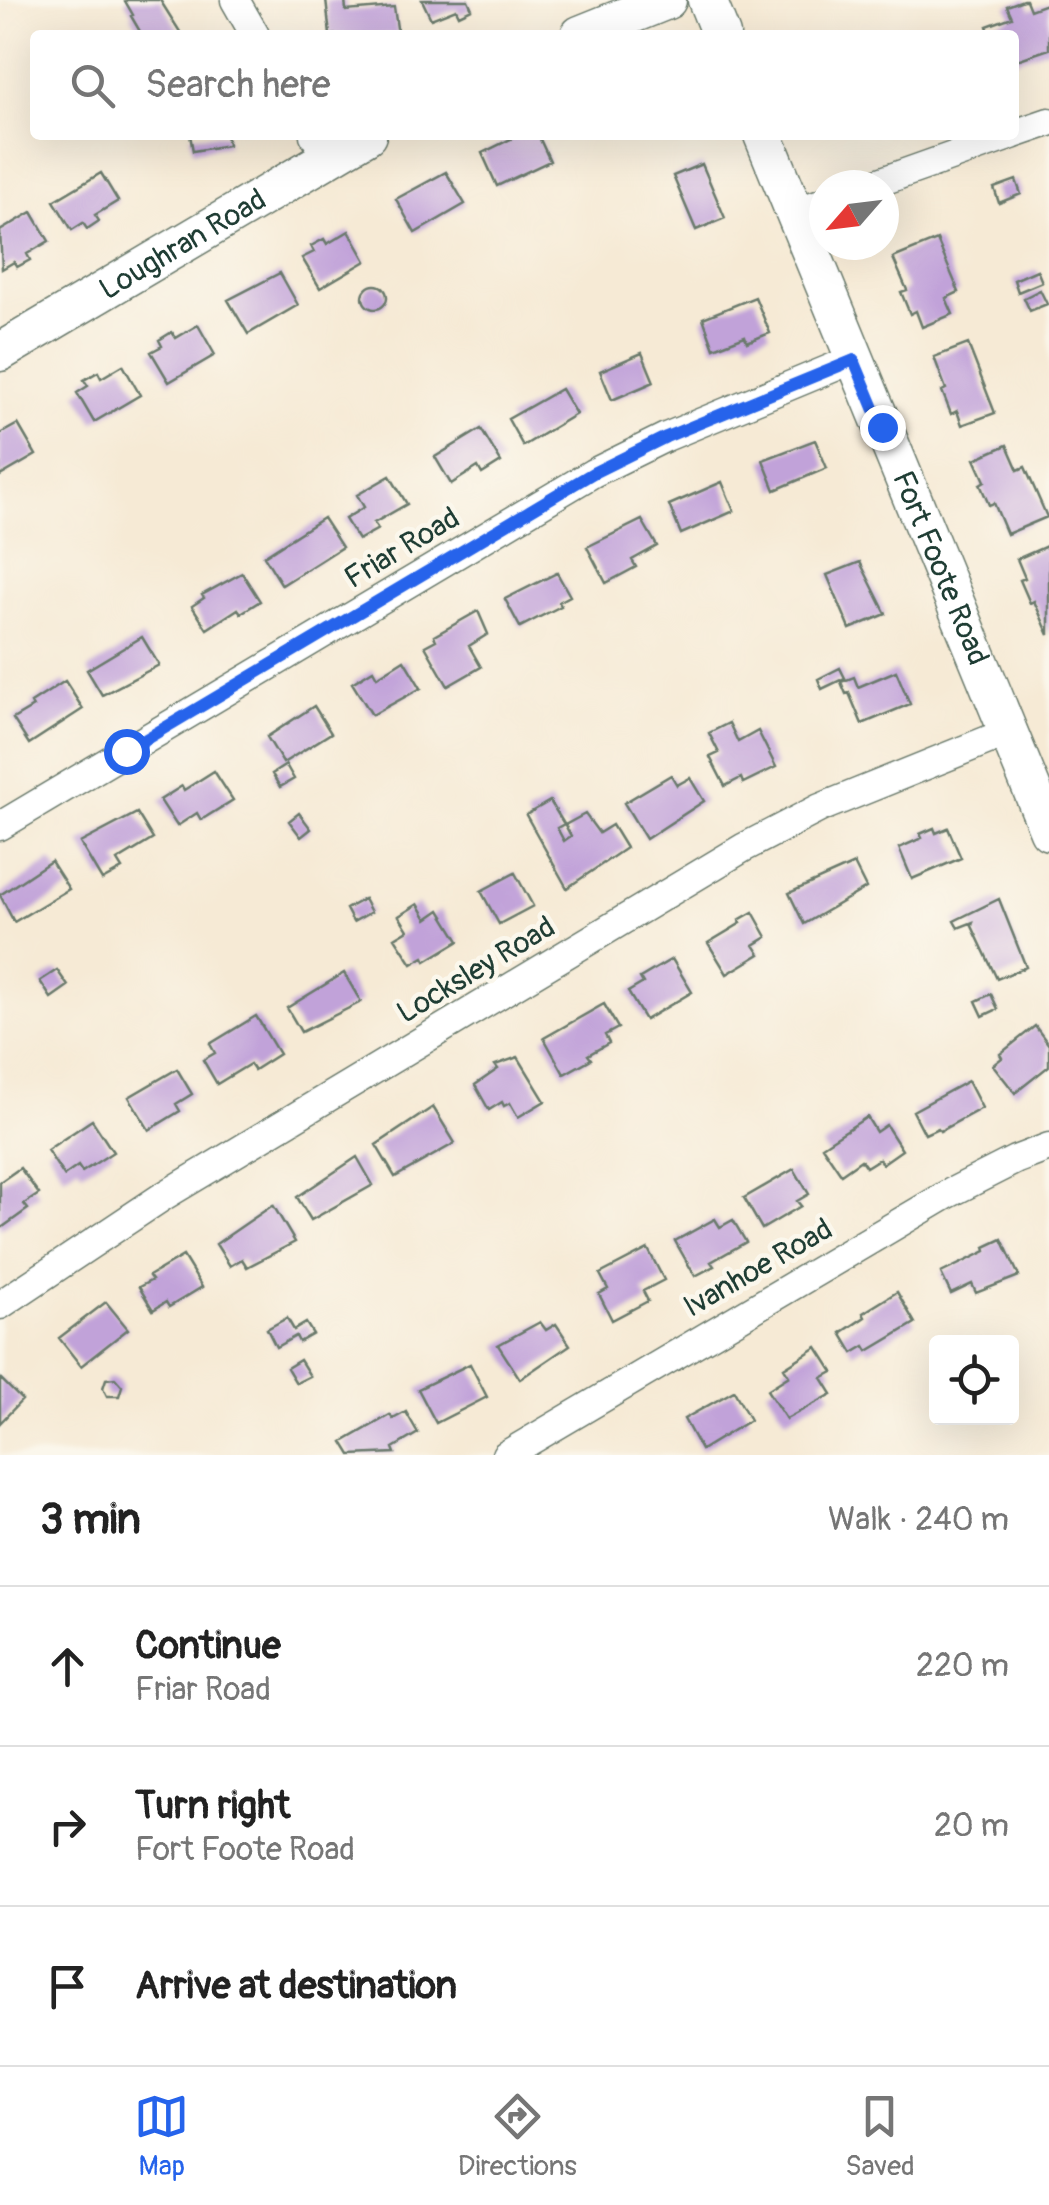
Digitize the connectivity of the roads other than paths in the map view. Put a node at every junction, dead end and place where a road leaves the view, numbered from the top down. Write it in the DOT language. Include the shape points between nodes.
graph roads {
  1 [pos="235,0"];
  2 [pos="667,0"];
  3 [pos="707,0"];
  4 [pos="252,30"];
  5 [pos="592,30"];
  6 [pos="720,30"];
  7 [pos="1049,122"];
  8 [pos="1019,133"];
  9 [pos="346,140"];
  10 [pos="766,140"];
  11 [pos="999,140"];
  12 [pos="321,146"];
  13 [pos="899,175"];
  14 [pos="809,207"];
  15 [pos="825,260"];
  16 [pos="0,352"];
  17 [pos="854,360"];
  18 [pos="1008,732"];
  19 [pos="0,826"];
  20 [pos="1049,831"];
  21 [pos="1049,1147"];
  22 [pos="0,1305"];
  23 [pos="506,1455"];
  1 -- 4 [label="street"];
  2 -- 5 [label="street"];
  3 -- 6 [label="street"];
  7 -- 8 [label="street"];
  9 -- 12 [label="street, Loughran Road"];
  10 -- 14 [label="street, Fort Foote Road"];
  11 -- 13 [label="street"];
  12 -- 16 [label="street, Loughran Road"];
  15 -- 17 [label="street, Fort Foote Road"];
  17 -- 18 [label="street, Fort Foote Road"];
  17 -- 19 [label="street, Friar Road" via="593,473"];
  18 -- 20 [label="street, Fort Foote Road"];
  18 -- 22 [label="street, Locksley Road" via="820,808 743,848 162,1197"];
  21 -- 23 [label="street, Ivanhoe Road" via="948,1194"];
}
